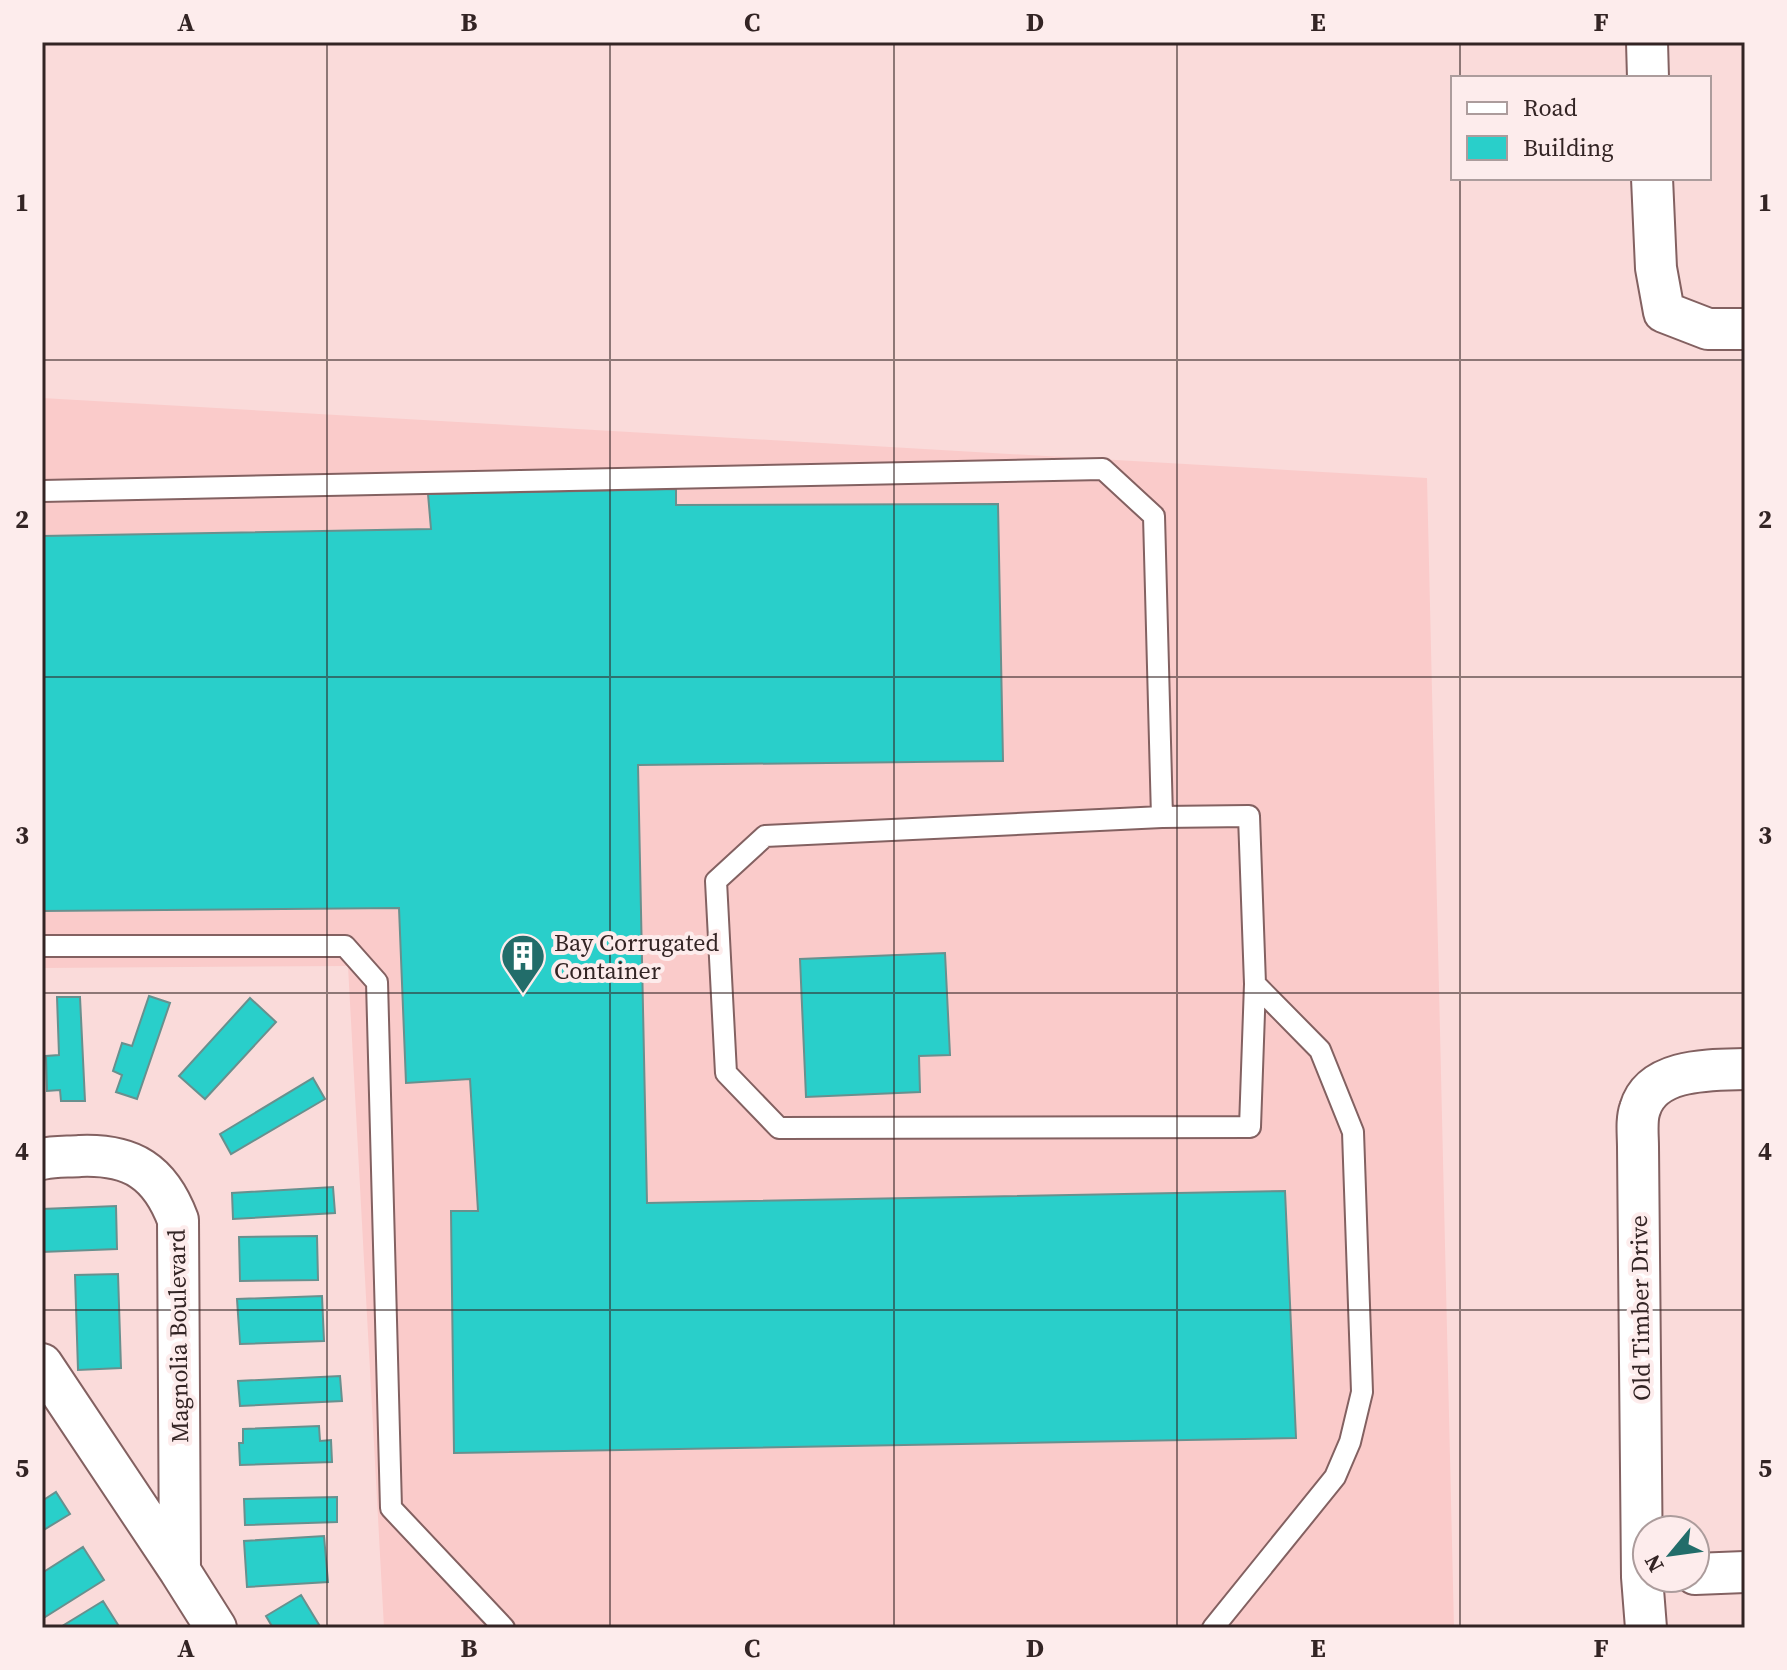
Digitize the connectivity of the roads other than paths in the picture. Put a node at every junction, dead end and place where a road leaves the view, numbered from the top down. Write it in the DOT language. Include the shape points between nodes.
graph roads {
  1 [pos="1647,42"];
  2 [pos="1648,76"];
  3 [pos="1652,180"];
  4 [pos="1745,329"];
  5 [pos="42,491"];
  6 [pos="1162,817"];
  7 [pos="42,946"];
  8 [pos="1255,984"];
  9 [pos="1745,1069"];
  10 [pos="42,1159"];
  11 [pos="42,1364"];
  12 [pos="1644,1514"];
  13 [pos="180,1571"];
  14 [pos="1745,1572"];
  15 [pos="1711,1573"];
  16 [pos="1645,1594"];
  17 [pos="216,1628"];
  18 [pos="504,1628"];
  19 [pos="1213,1628"];
  20 [pos="1646,1628"];
  1 -- 2 [label="street"];
  3 -- 4 [label="street" via="1656,268 1664,312 1708,329"];
  5 -- 6 [label="lane" via="1103,469 1154,516"];
  6 -- 8 [label="lane" via="1249,816"];
  6 -- 8 [label="lane" via="765,836 716,881 726,1073 779,1128 1250,1127"];
  7 -- 18 [label="lane" via="345,946 377,982 391,1508"];
  8 -- 19 [label="lane" via="1320,1050 1353,1132 1362,1392 1335,1477"];
  9 -- 12 [label="street, Old Timber Drive" via="1677,1076 1654,1085 1640,1109"];
  10 -- 13 [label="street, Magnolia Boulevard" via="124,1158 159,1182 178,1220"];
  11 -- 13 [label="street"];
  13 -- 17 [label="street"];
  14 -- 15 [label="street"];
  16 -- 20 [label="street, Old Timber Drive"];
}
